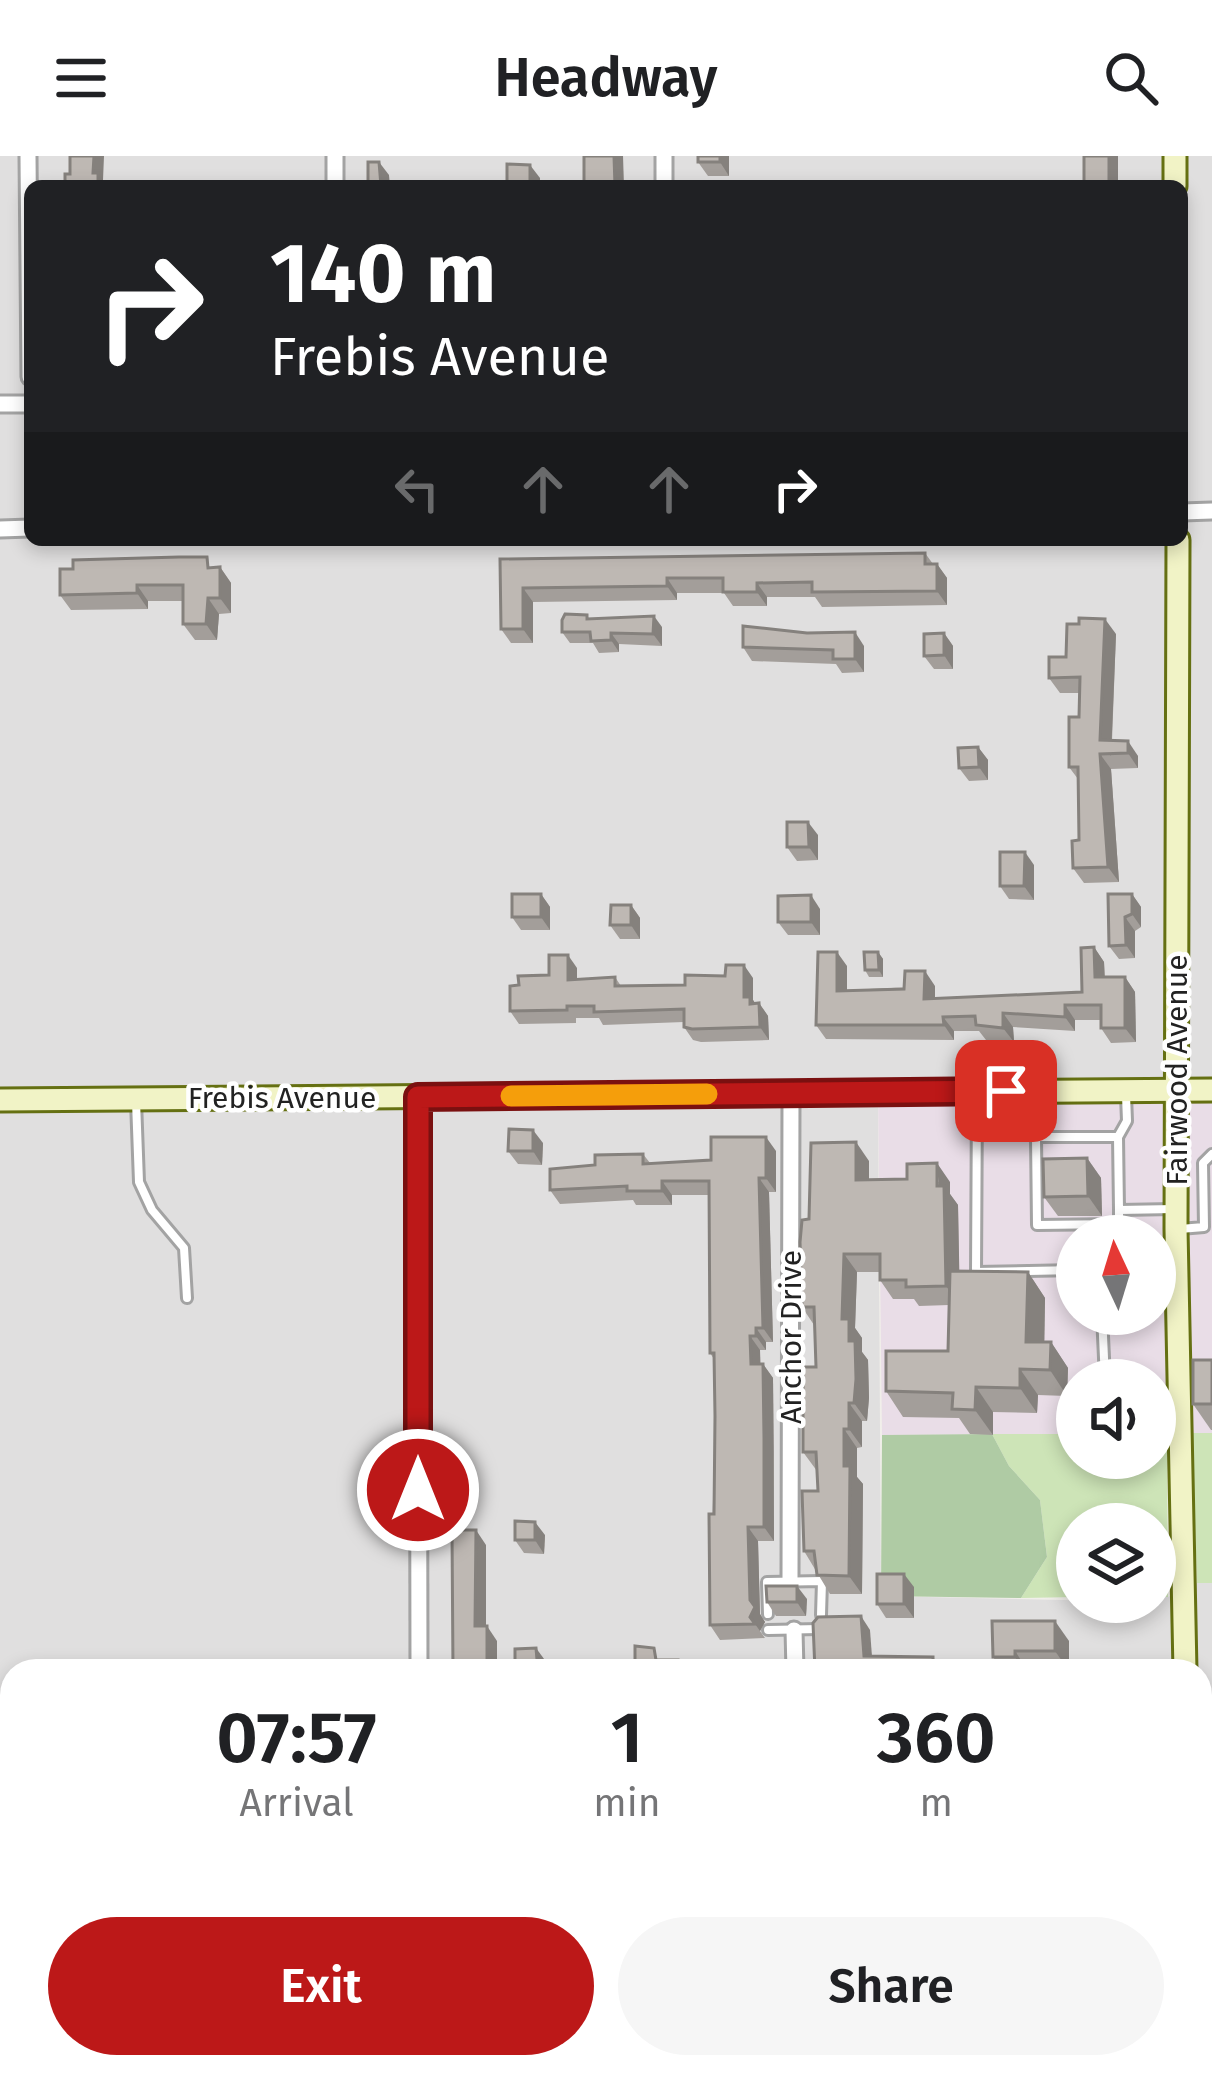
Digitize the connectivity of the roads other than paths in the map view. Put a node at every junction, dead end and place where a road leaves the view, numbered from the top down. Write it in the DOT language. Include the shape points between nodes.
graph roads {
  1 [pos="1178,546"];
  2 [pos="1126,1090"];
  3 [pos="1176,1090"];
  4 [pos="1212,1090"];
  5 [pos="976,1091"];
  6 [pos="1036,1091"];
  7 [pos="791,1094"];
  8 [pos="418,1097"];
  9 [pos="0,1100"];
  10 [pos="136,1100"];
  11 [pos="1036,1137"];
  12 [pos="1118,1137"];
  13 [pos="1212,1154"];
  14 [pos="1119,1210"];
  15 [pos="1151,1215"];
  16 [pos="1176,1215"];
  17 [pos="1176,1219"];
  18 [pos="1056,1270"];
  19 [pos="188,1298"];
  20 [pos="1172,1335"];
  21 [pos="1176,1417"];
  22 [pos="1179,1417"];
  23 [pos="790,1581"];
  24 [pos="768,1614"];
  25 [pos="821,1615"];
  26 [pos="819,1629"];
  27 [pos="768,1630"];
  28 [pos="794,1630"];
  29 [pos="418,1659"];
  30 [pos="795,1659"];
  31 [pos="1185,1659"];
  1 -- 3 [label="main road, Fairwood Avenue"];
  2 -- 3 [label="main road, Frebis Avenue"];
  2 -- 6 [label="main road, Frebis Avenue"];
  2 -- 12 [label="lane" via="1127,1121"];
  3 -- 4 [label="main road, Frebis Avenue"];
  3 -- 16 [label="main road, Fairwood Avenue"];
  5 -- 6 [label="main road, Frebis Avenue"];
  5 -- 7 [label="main road, Frebis Avenue"];
  5 -- 18 [label="lane" via="976,1272"];
  6 -- 11 [label="lane"];
  7 -- 8 [label="main road, Frebis Avenue"];
  7 -- 23 [label="street, Anchor Drive"];
  8 -- 10 [label="main road, Frebis Avenue"];
  8 -- 29 [label="street"];
  9 -- 10 [label="main road, Frebis Avenue"];
  10 -- 19 [label="lane" via="139,1182 184,1248"];
  11 -- 12 [label="lane"];
  11 -- 14 [label="lane" via="1036,1225 1119,1224"];
  12 -- 14 [label="lane"];
  13 -- 17 [label="lane" via="1203,1163 1204,1227"];
  14 -- 15 [label="lane"];
  20 -- 22 [label="main road, Fairwood Avenue"];
  21 -- 22 [label="lane"];
  22 -- 31 [label="main road, Fairwood Avenue"];
  23 -- 24 [label="lane" via="767,1582"];
  23 -- 25 [label="lane" via="822,1581"];
  26 -- 28 [label="lane"];
  27 -- 28 [label="lane"];
  28 -- 30 [label="street"];
}
